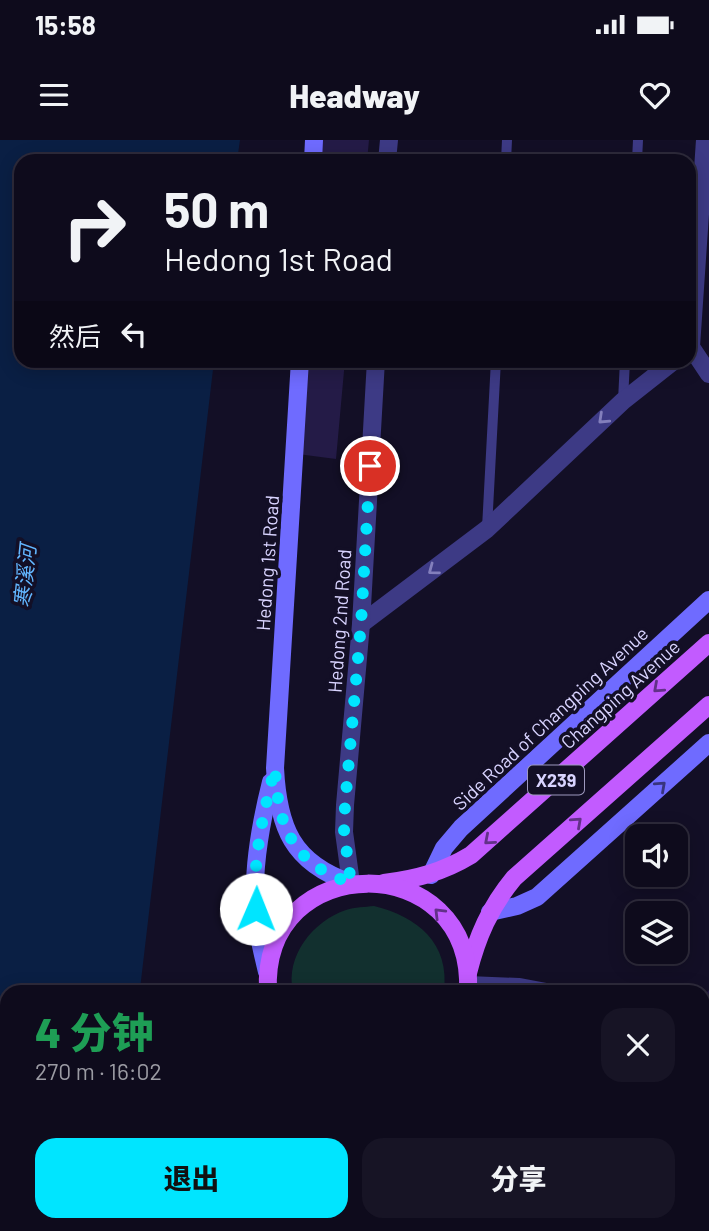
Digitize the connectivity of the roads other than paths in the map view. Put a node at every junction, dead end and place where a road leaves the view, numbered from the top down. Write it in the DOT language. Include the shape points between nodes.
graph roads {
  1 [pos="705,140"];
  2 [pos="696,265"];
  3 [pos="696,356"];
  4 [pos="300,368"];
  5 [pos="376,368"];
  6 [pos="496,368"];
  7 [pos="625,368"];
  8 [pos="665,368"];
  9 [pos="709,374"];
  10 [pos="623,401"];
  11 [pos="487,529"];
  12 [pos="709,600"];
  13 [pos="361,624"];
  14 [pos="709,643"];
  15 [pos="709,705"];
  16 [pos="709,743"];
  17 [pos="275,768"];
  18 [pos="430,875"];
  19 [pos="351,883"];
  20 [pos="384,883"];
  21 [pos="490,912"];
  22 [pos="267,972"];
  23 [pos="264,985"];
  24 [pos="268,985"];
  25 [pos="468,985"];
  26 [pos="468,985"];
  27 [pos="485,985"];
  28 [pos="530,985"];
  1 -- 2 [label="street"];
  3 -- 9 [label="street"];
  4 -- 17 [label="street, Hedong 1st Road"];
  5 -- 13 [label="street, Hedong 2nd Road"];
  6 -- 11 [label="lane"];
  7 -- 10 [label="lane"];
  8 -- 10 [label="street"];
  10 -- 11 [label="street, one-way"];
  11 -- 13 [label="street, one-way"];
  12 -- 18 [label="street, Side Road of Changping Avenue" via="452,838"];
  13 -- 19 [label="street, Hedong 2nd Road" via="344,818"];
  14 -- 18 [label="main road, Changping Avenue / X239, one-way" via="482,846 457,864"];
  21 -- 15 [label="main road, X239, one-way" via="514,878"];
  21 -- 16 [label="street, one-way" via="537,897"];
  17 -- 19 [label="street, Hedong 1st Road" via="276,795 294,843 321,872"];
  17 -- 22 [label="street, Hedong 1st Road" via="255,881 256,917"];
  18 -- 20 [label="main road, Changping Avenue / X239"];
  19 -- 20 [label="main road, X239"];
  19 -- 22 [label="main road, X239" via="320,894 294,914 275,941"];
  26 -- 20 [label="main road, X239, one-way" via="460,940 441,913 415,894"];
  21 -- 25 [label="main road, X239" via="480,933"];
  22 -- 23 [label="main road, X239"];
  22 -- 24 [label="main road, X239"];
  27 -- 28 [label="lane"];
}
